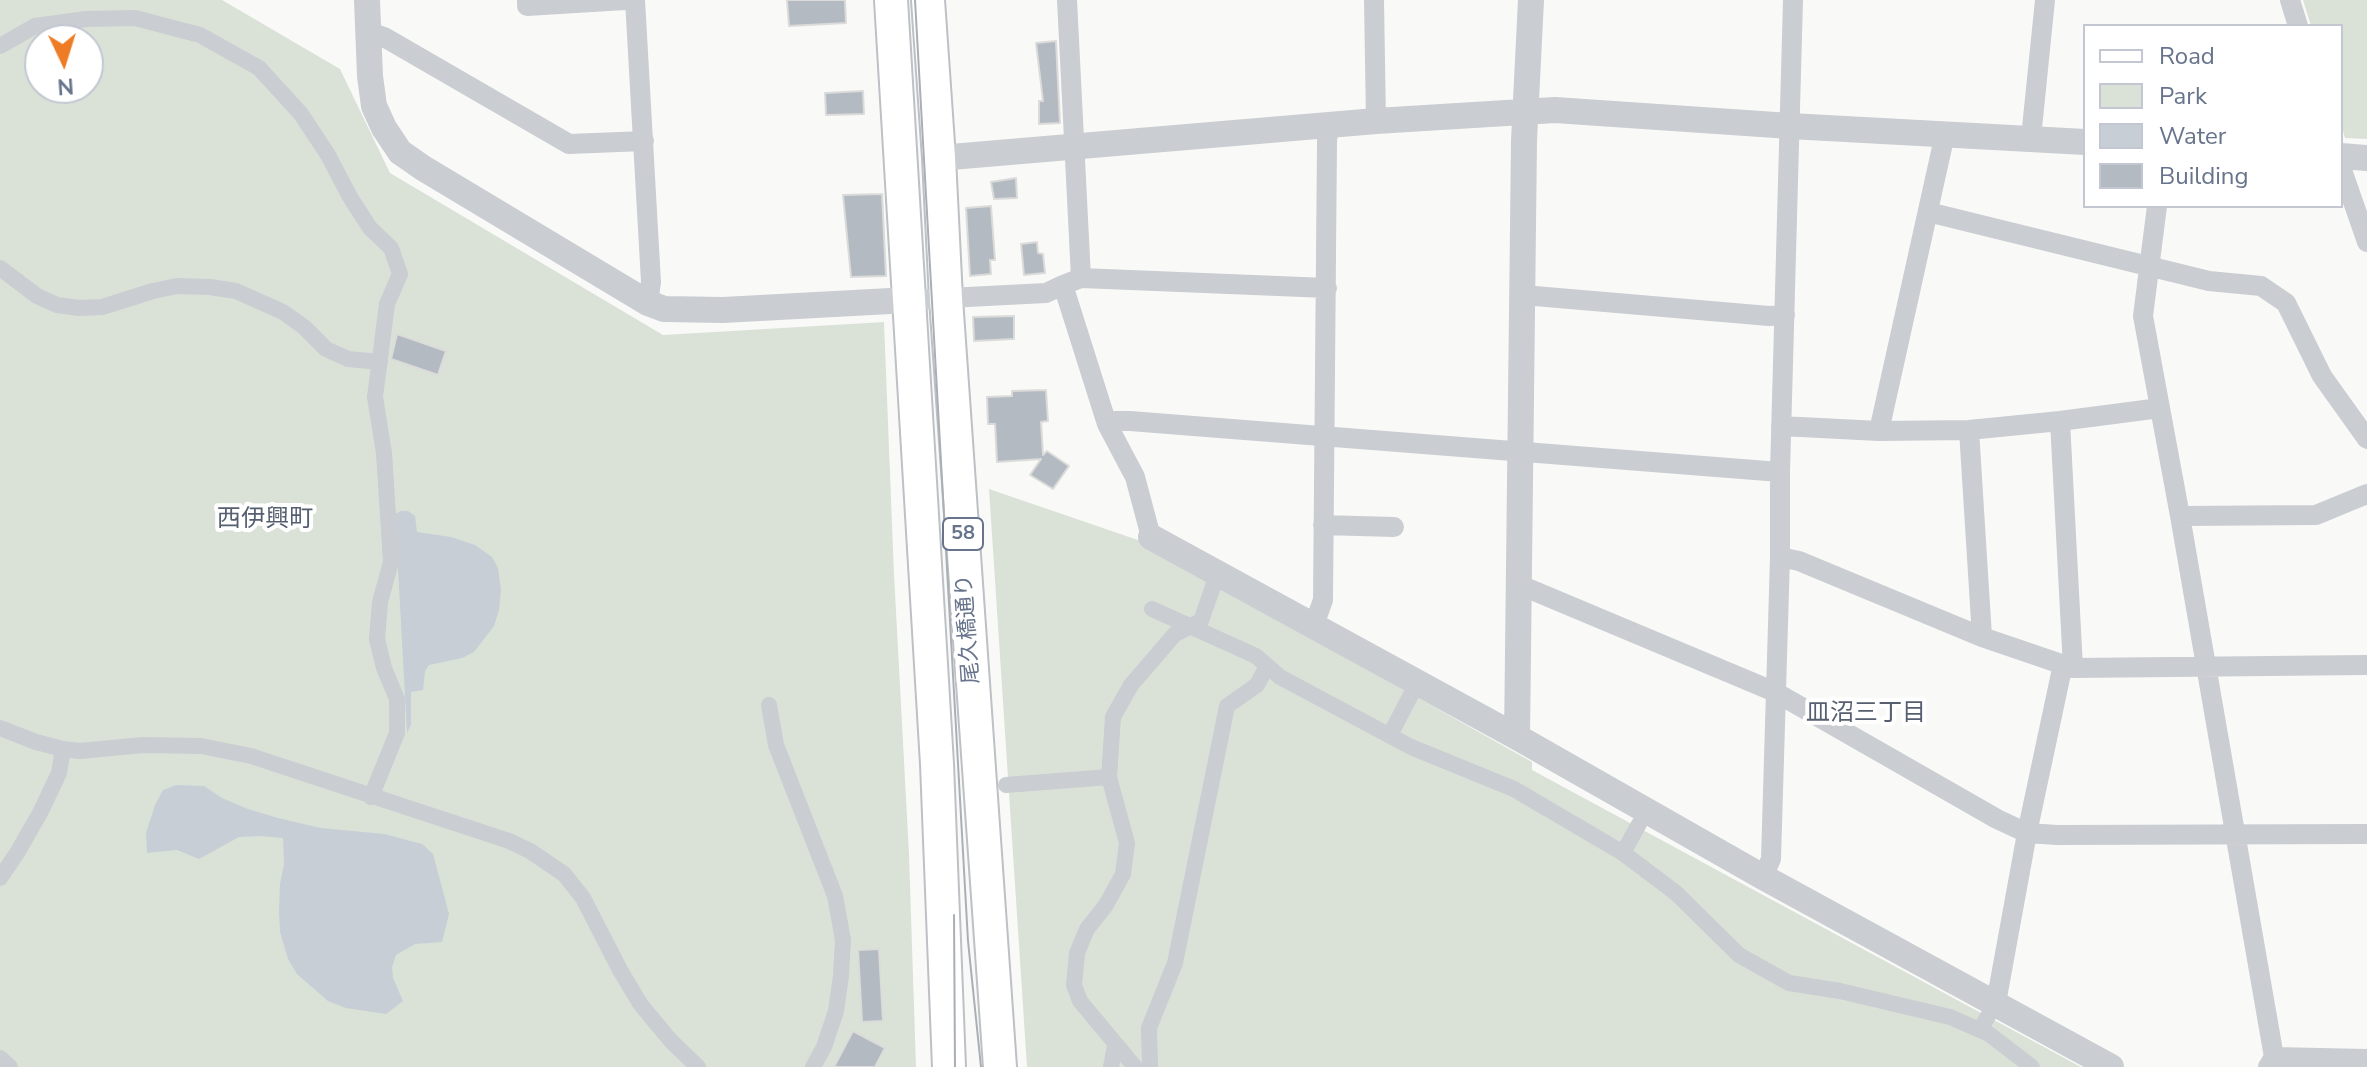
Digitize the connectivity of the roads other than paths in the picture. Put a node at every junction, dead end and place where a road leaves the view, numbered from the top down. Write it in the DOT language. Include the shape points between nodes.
graph roads {
  1 [pos="367,0"];
  2 [pos="527,0"];
  3 [pos="625,0"];
  4 [pos="635,0"];
  5 [pos="891,0"];
  6 [pos="928,0"];
  7 [pos="1067,0"];
  8 [pos="1374,0"];
  9 [pos="1531,0"];
  10 [pos="1793,0"];
  11 [pos="2045,0"];
  12 [pos="2290,0"];
  13 [pos="2297,24"];
  14 [pos="368,31"];
  15 [pos="0,46"];
  16 [pos="1525,112"];
  17 [pos="1376,121"];
  18 [pos="1329,125"];
  19 [pos="1790,126"];
  20 [pos="1945,134"];
  21 [pos="2031,138"];
  22 [pos="644,141"];
  23 [pos="2083,142"];
  24 [pos="1075,147"];
  25 [pos="2343,156"];
  26 [pos="939,158"];
  27 [pos="2367,158"];
  28 [pos="2343,173"];
  29 [pos="2157,208"];
  30 [pos="1928,212"];
  31 [pos="2367,242"];
  32 [pos="0,268"];
  33 [pos="2150,268"];
  34 [pos="1072,282"];
  35 [pos="1327,288"];
  36 [pos="1523,295"];
  37 [pos="946,299"];
  38 [pos="909,300"];
  39 [pos="648,303"];
  40 [pos="1785,315"];
  41 [pos="380,362"];
  42 [pos="2160,408"];
  43 [pos="2060,421"];
  44 [pos="1107,424"];
  45 [pos="1781,426"];
  46 [pos="1969,430"];
  47 [pos="1879,431"];
  48 [pos="1324,436"];
  49 [pos="2367,439"];
  50 [pos="1521,450"];
  51 [pos="1780,472"];
  52 [pos="2367,494"];
  53 [pos="2180,516"];
  54 [pos="1323,525"];
  55 [pos="1394,527"];
  56 [pos="1151,537"];
  57 [pos="1780,557"];
  58 [pos="1218,572"];
  59 [pos="1520,585"];
  60 [pos="1152,609"];
  61 [pos="1314,625"];
  62 [pos="1189,627"];
  63 [pos="1982,637"];
  64 [pos="2367,665"];
  65 [pos="1267,666"];
  66 [pos="2068,666"];
  67 [pos="2205,668"];
  68 [pos="1417,683"];
  69 [pos="1775,692"];
  70 [pos="769,705"];
  71 [pos="0,728"];
  72 [pos="1390,735"];
  73 [pos="1517,737"];
  74 [pos="63,749"];
  75 [pos="1109,777"];
  76 [pos="1006,785"];
  77 [pos="371,797"];
  78 [pos="1639,824"];
  79 [pos="2027,833"];
  80 [pos="2235,834"];
  81 [pos="2367,834"];
  82 [pos="1623,853"];
  83 [pos="1763,877"];
  84 [pos="0,878"];
  85 [pos="1988,1016"];
  86 [pos="1115,1046"];
  87 [pos="0,1058"];
  88 [pos="2367,1059"];
  89 [pos="2271,1062"];
  90 [pos="10,1067"];
  91 [pos="698,1067"];
  92 [pos="813,1067"];
  93 [pos="949,1067"];
  94 [pos="1000,1067"];
  95 [pos="1111,1067"];
  96 [pos="1135,1067"];
  97 [pos="1150,1067"];
  98 [pos="2032,1067"];
  99 [pos="2111,1067"];
  1 -- 14 [label="street"];
  2 -- 3 [label="street" via="527,6"];
  4 -- 22 [label="street"];
  5 -- 38 [label="main road, 尾久橋通り / 58"];
  6 -- 26 [label="main road, 尾久橋通り / 58"];
  7 -- 24 [label="street"];
  8 -- 17 [label="street"];
  9 -- 16 [label="street"];
  10 -- 19 [label="street"];
  11 -- 21 [label="street"];
  12 -- 13 [label="street"];
  14 -- 22 [label="street" via="569,144"];
  14 -- 39 [label="street" via="374,106 400,152"];
  15 -- 41 [label="street" via="35,26 135,18 200,35 259,68 301,114 370,228 391,248 400,274 387,304"];
  16 -- 17 [label="street"];
  16 -- 19 [label="street"];
  16 -- 36 [label="street"];
  17 -- 18 [label="street"];
  18 -- 24 [label="street"];
  18 -- 35 [label="street"];
  19 -- 20 [label="street"];
  19 -- 40 [label="street"];
  20 -- 21 [label="street"];
  20 -- 30 [label="street"];
  21 -- 23 [label="street"];
  22 -- 39 [label="street"];
  24 -- 26 [label="street"];
  24 -- 34 [label="street"];
  25 -- 27 [label="street"];
  26 -- 37 [label="main road, 尾久橋通り / 58"];
  28 -- 31 [label="street"];
  29 -- 33 [label="street"];
  30 -- 33 [label="street"];
  30 -- 47 [label="street"];
  32 -- 41 [label="street" via="37,296 79,308 102,307 177,286 236,291 283,312 326,349 348,359"];
  33 -- 42 [label="street" via="2143,316"];
  33 -- 49 [label="street" via="2261,286 2286,303 2322,376"];
  34 -- 35 [label="street"];
  34 -- 37 [label="street" via="1046,293"];
  34 -- 44 [label="street"];
  35 -- 48 [label="street"];
  36 -- 40 [label="street"];
  36 -- 50 [label="street"];
  37 -- 38 [label="street"];
  37 -- 94 [label="main road, 尾久橋通り / 58"];
  38 -- 39 [label="street" via="723,310 664,309"];
  38 -- 93 [label="main road, 尾久橋通り / 58"];
  40 -- 45 [label="street"];
  41 -- 77 [label="street" via="375,397 391,562 377,639 397,699 397,733"];
  42 -- 43 [label="street"];
  42 -- 53 [label="street"];
  43 -- 46 [label="street"];
  43 -- 66 [label="street"];
  44 -- 48 [label="street" via="1130,421"];
  44 -- 56 [label="street" via="1135,477"];
  45 -- 47 [label="street"];
  45 -- 51 [label="street"];
  46 -- 47 [label="street"];
  46 -- 63 [label="street"];
  48 -- 50 [label="street"];
  48 -- 54 [label="street"];
  50 -- 51 [label="street"];
  50 -- 59 [label="street"];
  51 -- 57 [label="street"];
  52 -- 53 [label="street" via="2316,515"];
  53 -- 67 [label="street"];
  54 -- 55 [label="street"];
  54 -- 61 [label="street" via="1323,600"];
  56 -- 58 [label="street"];
  57 -- 63 [label="street"];
  57 -- 69 [label="street"];
  58 -- 61 [label="street"];
  58 -- 62 [label="street" via="1201,621"];
  59 -- 69 [label="street"];
  59 -- 73 [label="street"];
  60 -- 62 [label="street"];
  61 -- 68 [label="street"];
  62 -- 65 [label="street" via="1256,656"];
  62 -- 75 [label="street" via="1175,634 1131,685 1113,717"];
  63 -- 66 [label="street"];
  64 -- 67 [label="street"];
  65 -- 72 [label="street"];
  65 -- 97 [label="street" via="1257,685 1227,706 1175,963 1149,1028"];
  66 -- 67 [label="street"];
  66 -- 79 [label="street"];
  67 -- 80 [label="street"];
  68 -- 72 [label="street"];
  68 -- 73 [label="street"];
  69 -- 79 [label="street"];
  69 -- 83 [label="street" via="1771,862"];
  70 -- 92 [label="street" via="776,745 835,896 843,940 836,1011"];
  71 -- 74 [label="street"];
  72 -- 82 [label="street" via="1514,789"];
  73 -- 83 [label="street"];
  74 -- 77 [label="street" via="201,746 251,756"];
  74 -- 84 [label="street" via="59,773 40,813"];
  75 -- 76 [label="street"];
  75 -- 86 [label="street" via="1127,843 1123,874 1087,929 1077,953 1074,985"];
  77 -- 91 [label="street" via="509,841 564,874 583,898 641,1005"];
  78 -- 82 [label="street"];
  79 -- 80 [label="street"];
  79 -- 85 [label="street"];
  80 -- 81 [label="street"];
  80 -- 89 [label="street"];
  82 -- 85 [label="street" via="1676,893 1739,955 1789,983 1950,1017"];
  83 -- 85 [label="street"];
  85 -- 98 [label="street" via="1989,1034"];
  85 -- 99 [label="street"];
  86 -- 95 [label="street"];
  86 -- 96 [label="street"];
  87 -- 90 [label="street"];
  88 -- 89 [label="street"];
}
